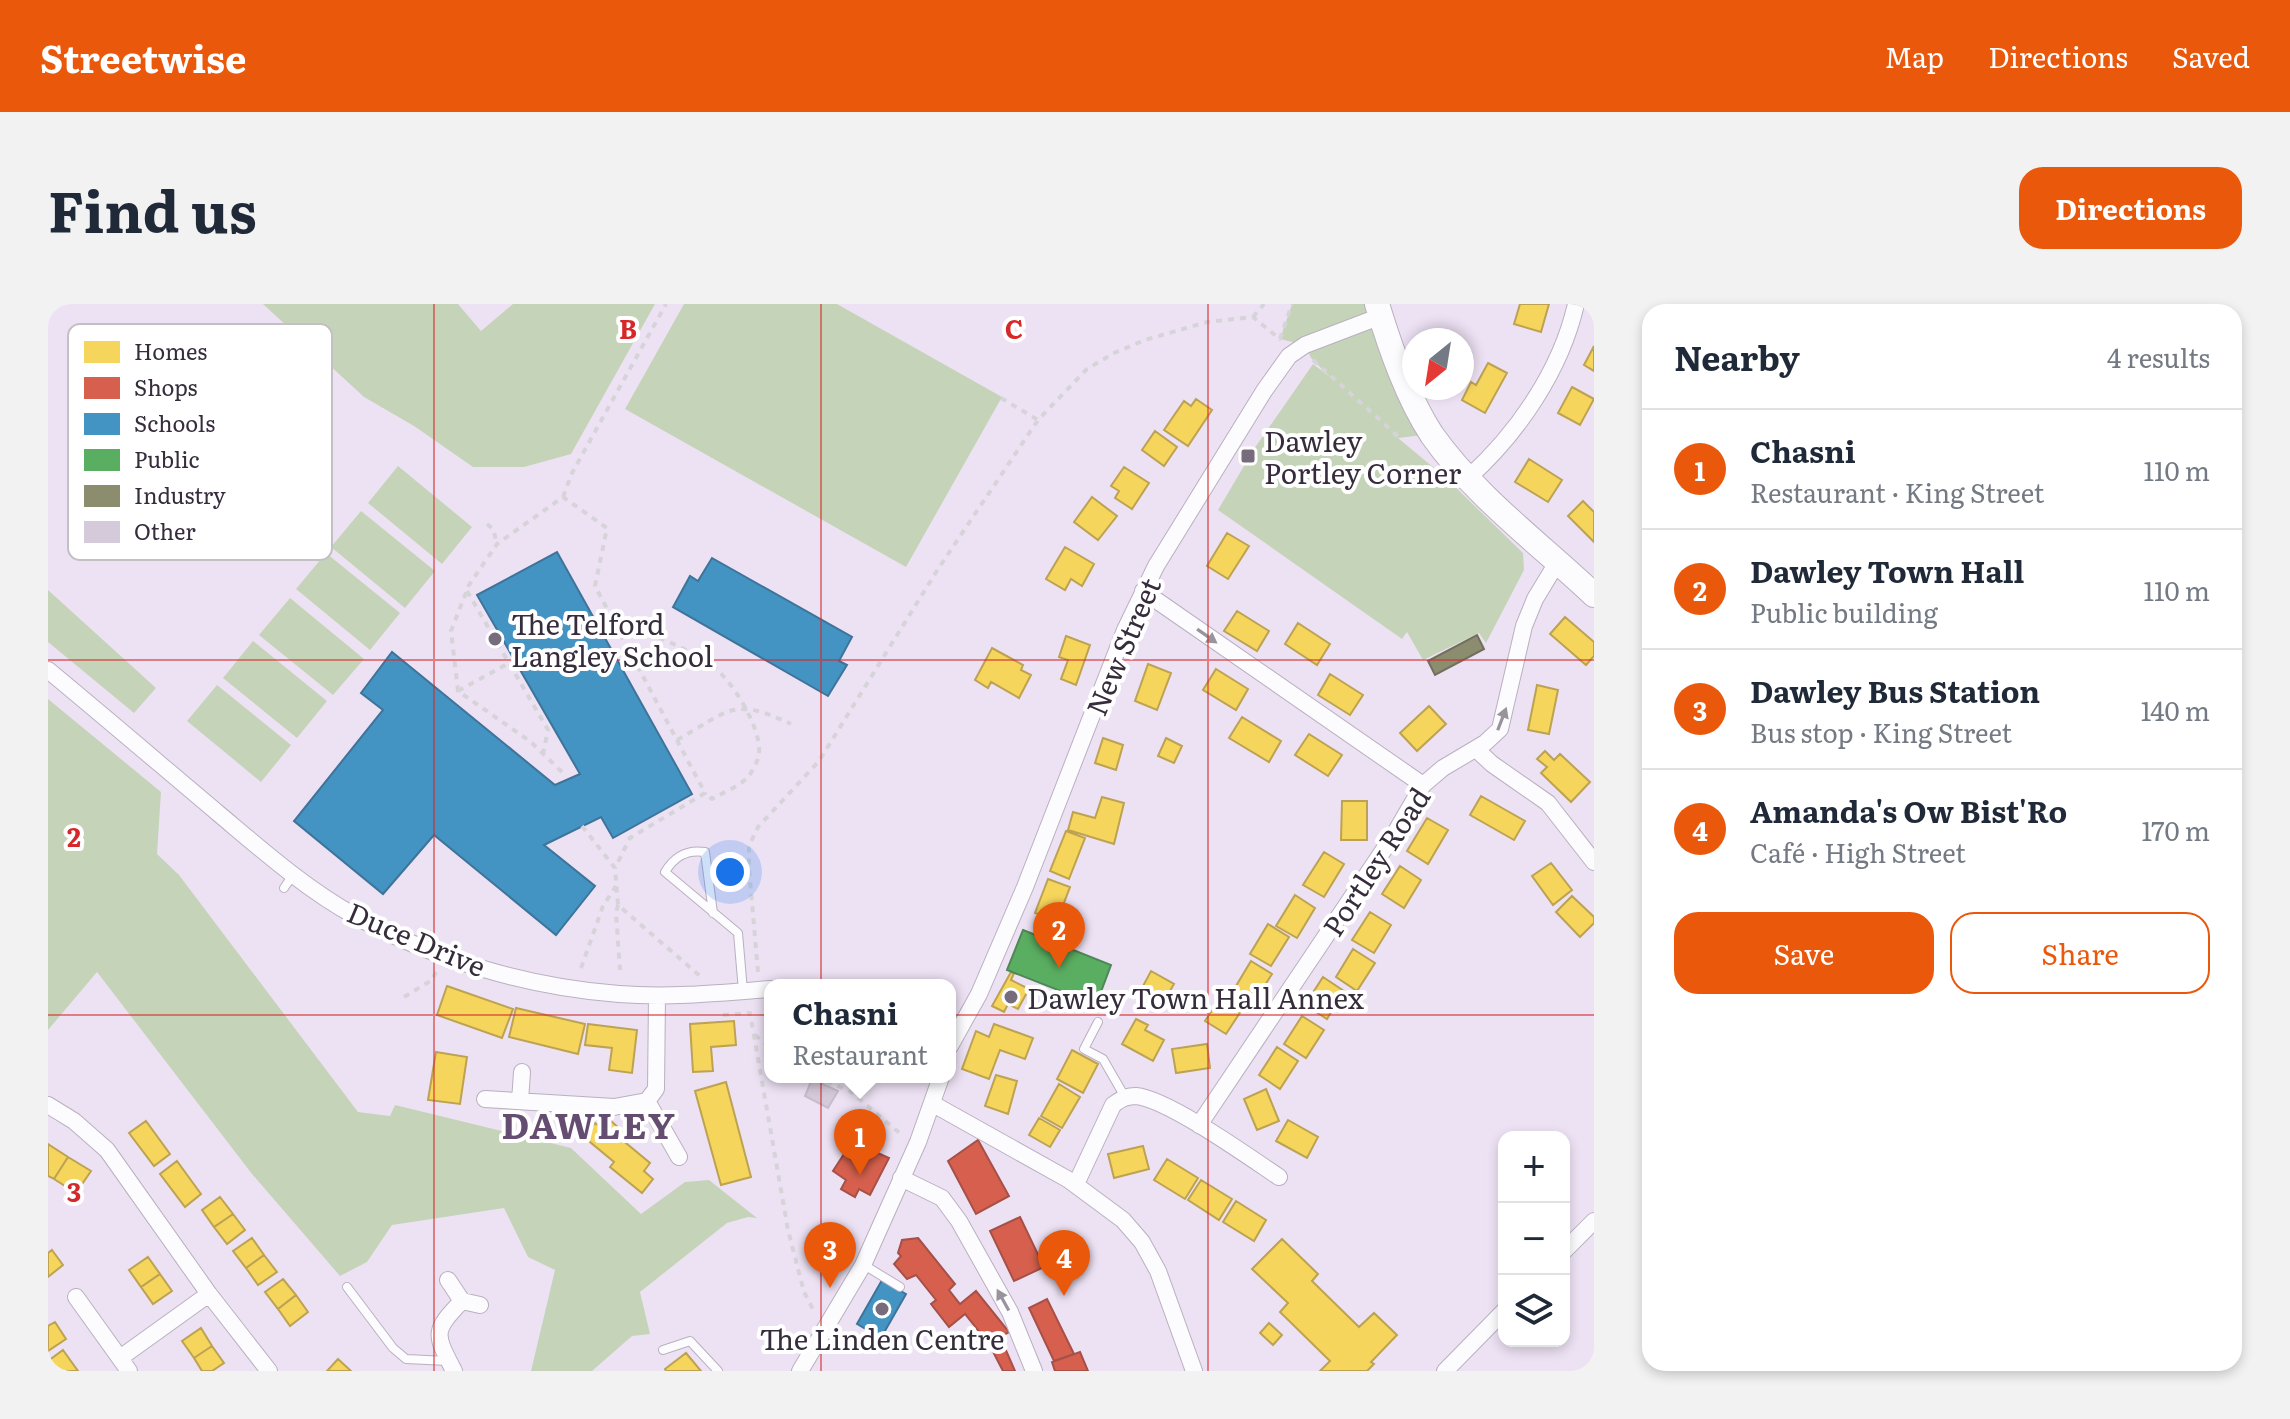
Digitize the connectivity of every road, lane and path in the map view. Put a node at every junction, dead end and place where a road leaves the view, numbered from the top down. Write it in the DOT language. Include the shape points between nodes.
graph roads {
  1 [pos="666,304"];
  2 [pos="1264,304"];
  3 [pos="1292,304"];
  4 [pos="1576,304"];
  5 [pos="1379,310"];
  6 [pos="1253,317"];
  7 [pos="1311,358"];
  8 [pos="1001,398"];
  9 [pos="1038,420"];
  10 [pos="1401,439"];
  11 [pos="1468,478"];
  12 [pos="563,497"];
  13 [pos="487,524"];
  14 [pos="497,544"];
  15 [pos="1558,561"];
  16 [pos="467,591"];
  17 [pos="1143,591"];
  18 [pos="1594,595"];
  19 [pos="614,621"];
  20 [pos="509,663"];
  21 [pos="48,670"];
  22 [pos="458,691"];
  23 [pos="744,707"];
  24 [pos="791,724"];
  25 [pos="677,740"];
  26 [pos="1476,749"];
  27 [pos="543,754"];
  28 [pos="562,772"];
  29 [pos="1423,785"];
  30 [pos="705,793"];
  31 [pos="582,826"];
  32 [pos="1594,862"];
  33 [pos="615,868"];
  34 [pos="616,885"];
  35 [pos="618,905"];
  36 [pos="713,913"];
  37 [pos="443,955"];
  38 [pos="581,968"];
  39 [pos="620,970"];
  40 [pos="758,972"];
  41 [pos="702,978"];
  42 [pos="764,989"];
  43 [pos="743,991"];
  44 [pos="657,996"];
  45 [pos="404,997"];
  46 [pos="723,1015"];
  47 [pos="1098,1022"];
  48 [pos="754,1034"];
  49 [pos="956,1035"];
  50 [pos="764,1043"];
  51 [pos="522,1072"];
  52 [pos="830,1083"];
  53 [pos="939,1083"];
  54 [pos="1125,1097"];
  55 [pos="485,1099"];
  56 [pos="520,1101"];
  57 [pos="647,1101"];
  58 [pos="933,1104"];
  59 [pos="48,1105"];
  60 [pos="1199,1125"];
  61 [pos="902,1136"];
  62 [pos="679,1157"];
  63 [pos="1279,1177"];
  64 [pos="901,1178"];
  65 [pos="1076,1184"];
  66 [pos="1594,1221"];
  67 [pos="1570,1245"];
  68 [pos="863,1265"];
  69 [pos="448,1280"];
  70 [pos="347,1287"];
  71 [pos="900,1287"];
  72 [pos="209,1294"];
  73 [pos="76,1297"];
  74 [pos="462,1301"];
  75 [pos="480,1305"];
  76 [pos="818,1317"];
  77 [pos="1498,1317"];
  78 [pos="663,1350"];
  79 [pos="125,1364"];
  80 [pos="452,1366"];
  81 [pos="269,1371"];
  82 [pos="718,1371"];
  83 [pos="800,1371"];
  84 [pos="1034,1371"];
  85 [pos="1194,1371"];
  86 [pos="1445,1371"];
  1 -- 12 [label="path"];
  2 -- 6 [label="path"];
  3 -- 6 [label="path" via="1280,339"];
  4 -- 11 [label="street" via="1552,370 1526,414"];
  5 -- 11 [label="main road" via="1408,389 1432,434"];
  5 -- 17 [label="street, New Street" via="1289,356"];
  6 -- 9 [label="path" via="1207,322 1114,353 1087,369"];
  7 -- 10 [label="path"];
  8 -- 9 [label="path"];
  9 -- 40 [label="path" via="819,761 758,827 749,846 749,868"];
  11 -- 15 [label="main road"];
  12 -- 14 [label="path"];
  12 -- 19 [label="path" via="607,528 595,586"];
  13 -- 14 [label="path"];
  14 -- 16 [label="path"];
  15 -- 18 [label="main road"];
  26 -- 15 [label="street, Portley Road, one-way" via="1500,729 1524,626"];
  16 -- 20 [label="path"];
  16 -- 22 [label="path" via="451,631"];
  17 -- 29 [label="street, one-way"];
  17 -- 49 [label="street, New Street" via="1014,914"];
  19 -- 23 [label="path" via="713,666"];
  19 -- 25 [label="path"];
  20 -- 22 [label="path"];
  20 -- 27 [label="path" via="548,730"];
  21 -- 37 [label="street, Duce Drive" via="289,881"];
  22 -- 27 [label="path"];
  23 -- 24 [label="path"];
  23 -- 25 [label="path"];
  23 -- 30 [label="path" via="757,730 754,768 746,779 712,799"];
  25 -- 30 [label="path"];
  26 -- 29 [label="street, Portley Road"];
  26 -- 32 [label="street" via="1548,803"];
  27 -- 28 [label="path"];
  29 -- 60 [label="street, Portley Road"];
  30 -- 33 [label="path" via="630,838"];
  31 -- 33 [label="path"];
  33 -- 34 [label="path"];
  34 -- 35 [label="path"];
  34 -- 38 [label="path"];
  35 -- 39 [label="path"];
  35 -- 41 [label="path"];
  36 -- 36 [label="lane" via="665,872 673,859 693,850 705,852"];
  36 -- 43 [label="lane" via="738,933"];
  37 -- 44 [label="street, Duce Drive" via="532,982"];
  37 -- 45 [label="path" via="432,980"];
  42 -- 43 [label="street, Duce Drive"];
  43 -- 44 [label="street, Duce Drive"];
  44 -- 57 [label="street" via="656,1089"];
  46 -- 48 [label="path" via="750,1013"];
  47 -- 54 [label="lane" via="1084,1049 1103,1059"];
  48 -- 50 [label="path"];
  48 -- 76 [label="path" via="788,1230 804,1292"];
  51 -- 56 [label="street"];
  52 -- 61 [label="path" via="850,1091"];
  53 -- 58 [label="street"];
  54 -- 60 [label="street" via="1139,1096"];
  54 -- 65 [label="street" via="1113,1105"];
  55 -- 56 [label="street"];
  56 -- 57 [label="street" via="614,1107"];
  57 -- 62 [label="street"];
  58 -- 64 [label="street"];
  58 -- 65 [label="street"];
  59 -- 72 [label="street" via="107,1150"];
  60 -- 63 [label="street"];
  64 -- 68 [label="street"];
  84 -- 64 [label="street, one-way" via="1010,1312 959,1221 942,1198"];
  65 -- 85 [label="street" via="1142,1242"];
  66 -- 67 [label="street"];
  68 -- 71 [label="lane"];
  68 -- 83 [label="street"];
  69 -- 74 [label="street"];
  70 -- 80 [label="lane" via="406,1359"];
  72 -- 79 [label="street"];
  72 -- 81 [label="street"];
  73 -- 79 [label="street"];
  74 -- 75 [label="street"];
  74 -- 80 [label="street" via="439,1331"];
  77 -- 86 [label="street"];
  78 -- 82 [label="lane" via="690,1341"];
}
